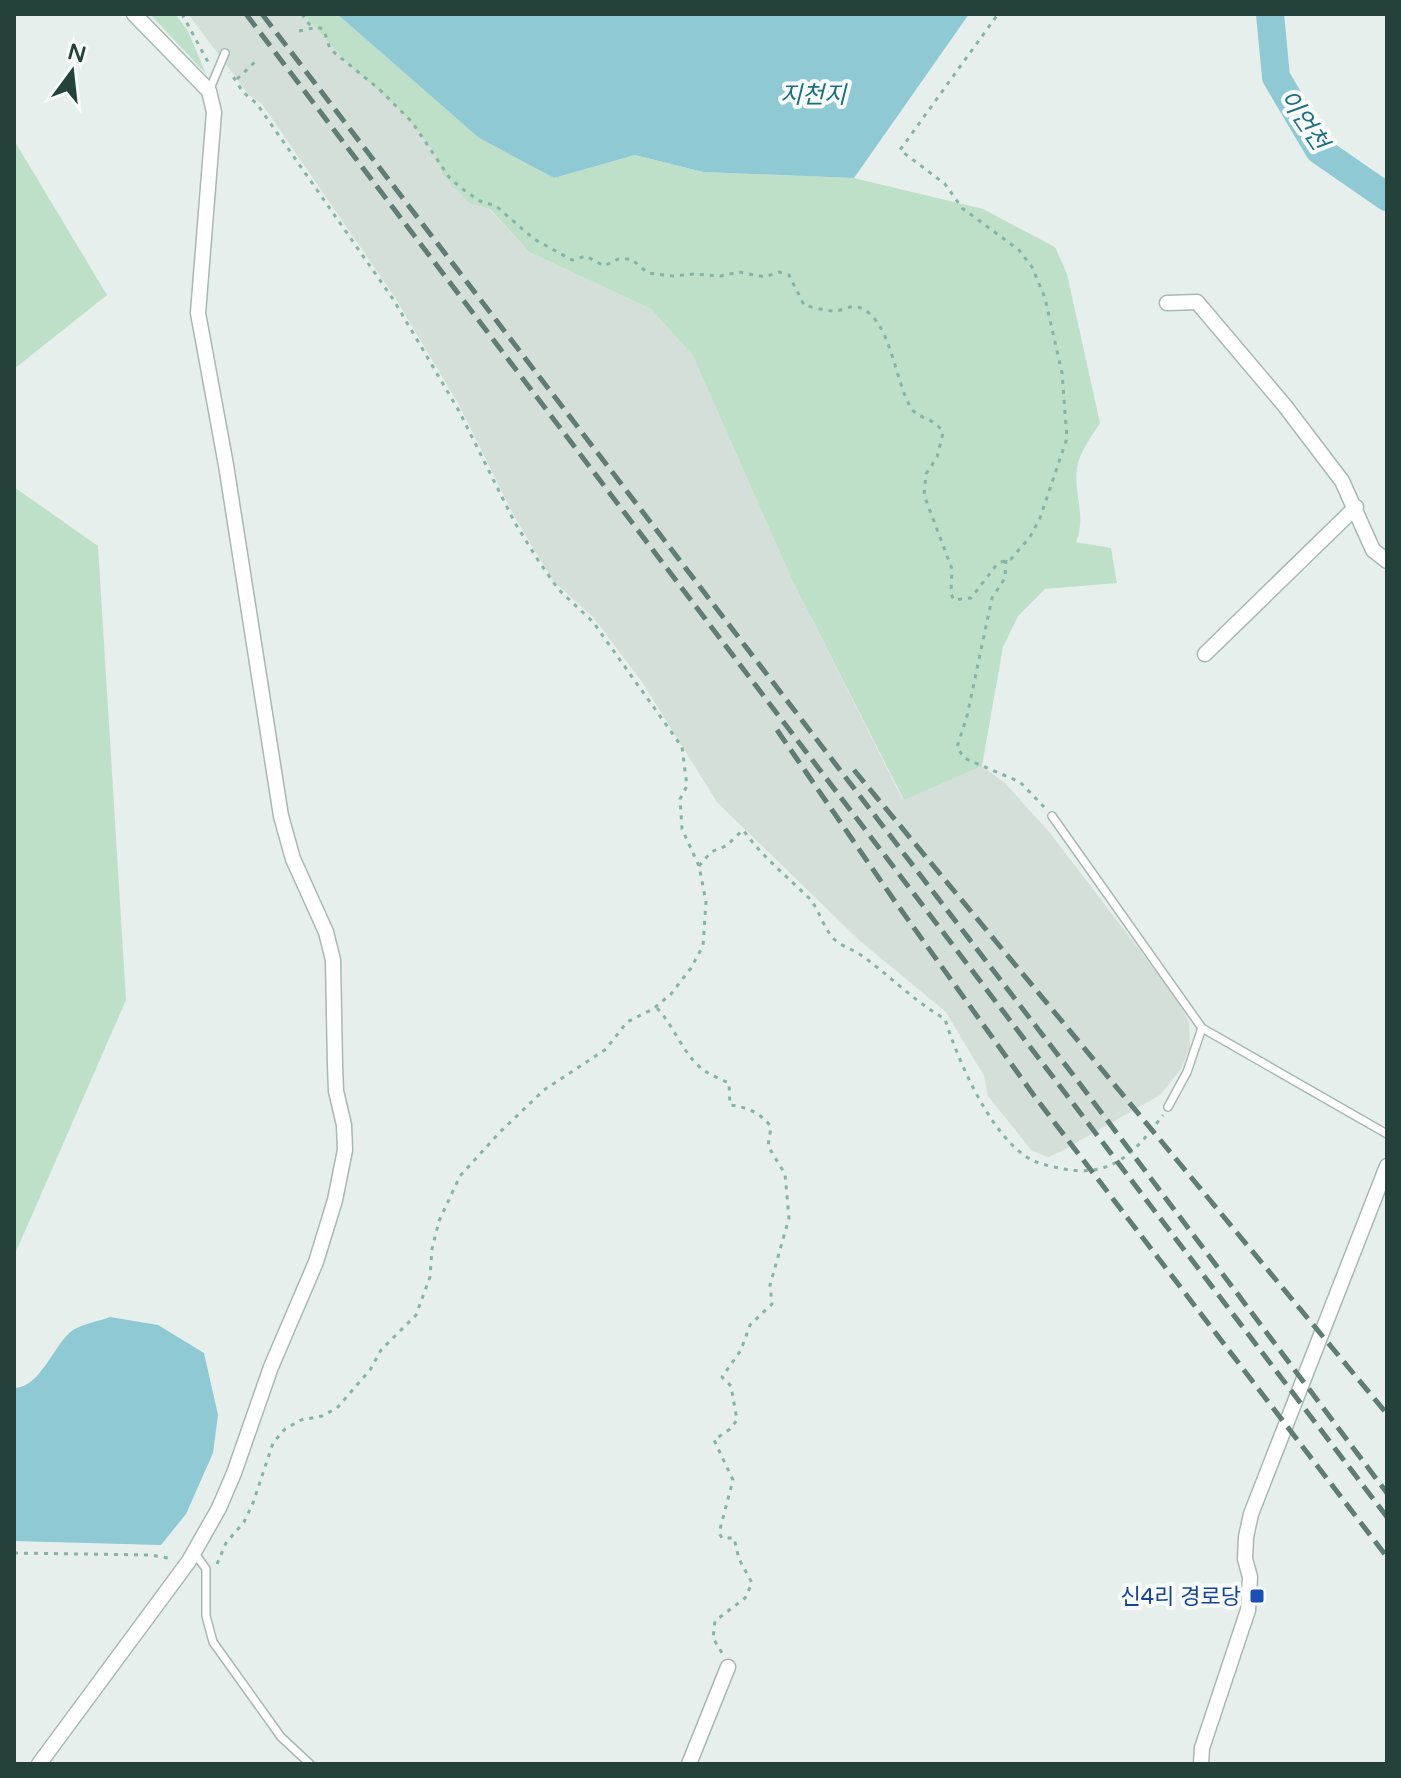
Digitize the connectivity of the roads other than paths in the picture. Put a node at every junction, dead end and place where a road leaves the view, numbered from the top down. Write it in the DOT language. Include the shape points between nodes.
graph roads {
  1 [pos="134,14"];
  2 [pos="225,53"];
  3 [pos="209,91"];
  4 [pos="1167,303"];
  5 [pos="1356,507"];
  6 [pos="1387,561"];
  7 [pos="1205,654"];
  8 [pos="1052,816"];
  9 [pos="1202,1028"];
  10 [pos="1168,1107"];
  11 [pos="1387,1134"];
  12 [pos="1387,1166"];
  13 [pos="191,1557"];
  14 [pos="728,1667"];
  15 [pos="39,1764"];
  16 [pos="310,1764"];
  17 [pos="689,1764"];
  18 [pos="1201,1764"];
  1 -- 3 [label="street"];
  2 -- 3 [label="lane"];
  3 -- 13 [label="street" via="214,112 198,313 281,816 333,960 336,1091 345,1150 316,1262 234,1473"];
  4 -- 5 [label="street" via="1197,302 1285,406"];
  5 -- 6 [label="street" via="1373,550"];
  5 -- 7 [label="street"];
  8 -- 9 [label="lane"];
  9 -- 10 [label="lane"];
  9 -- 11 [label="lane"];
  12 -- 18 [label="street" via="1251,1514 1248,1610"];
  13 -- 15 [label="street"];
  13 -- 16 [label="lane" via="206,1569 206,1616 213,1642 281,1737"];
  14 -- 17 [label="street"];
}
